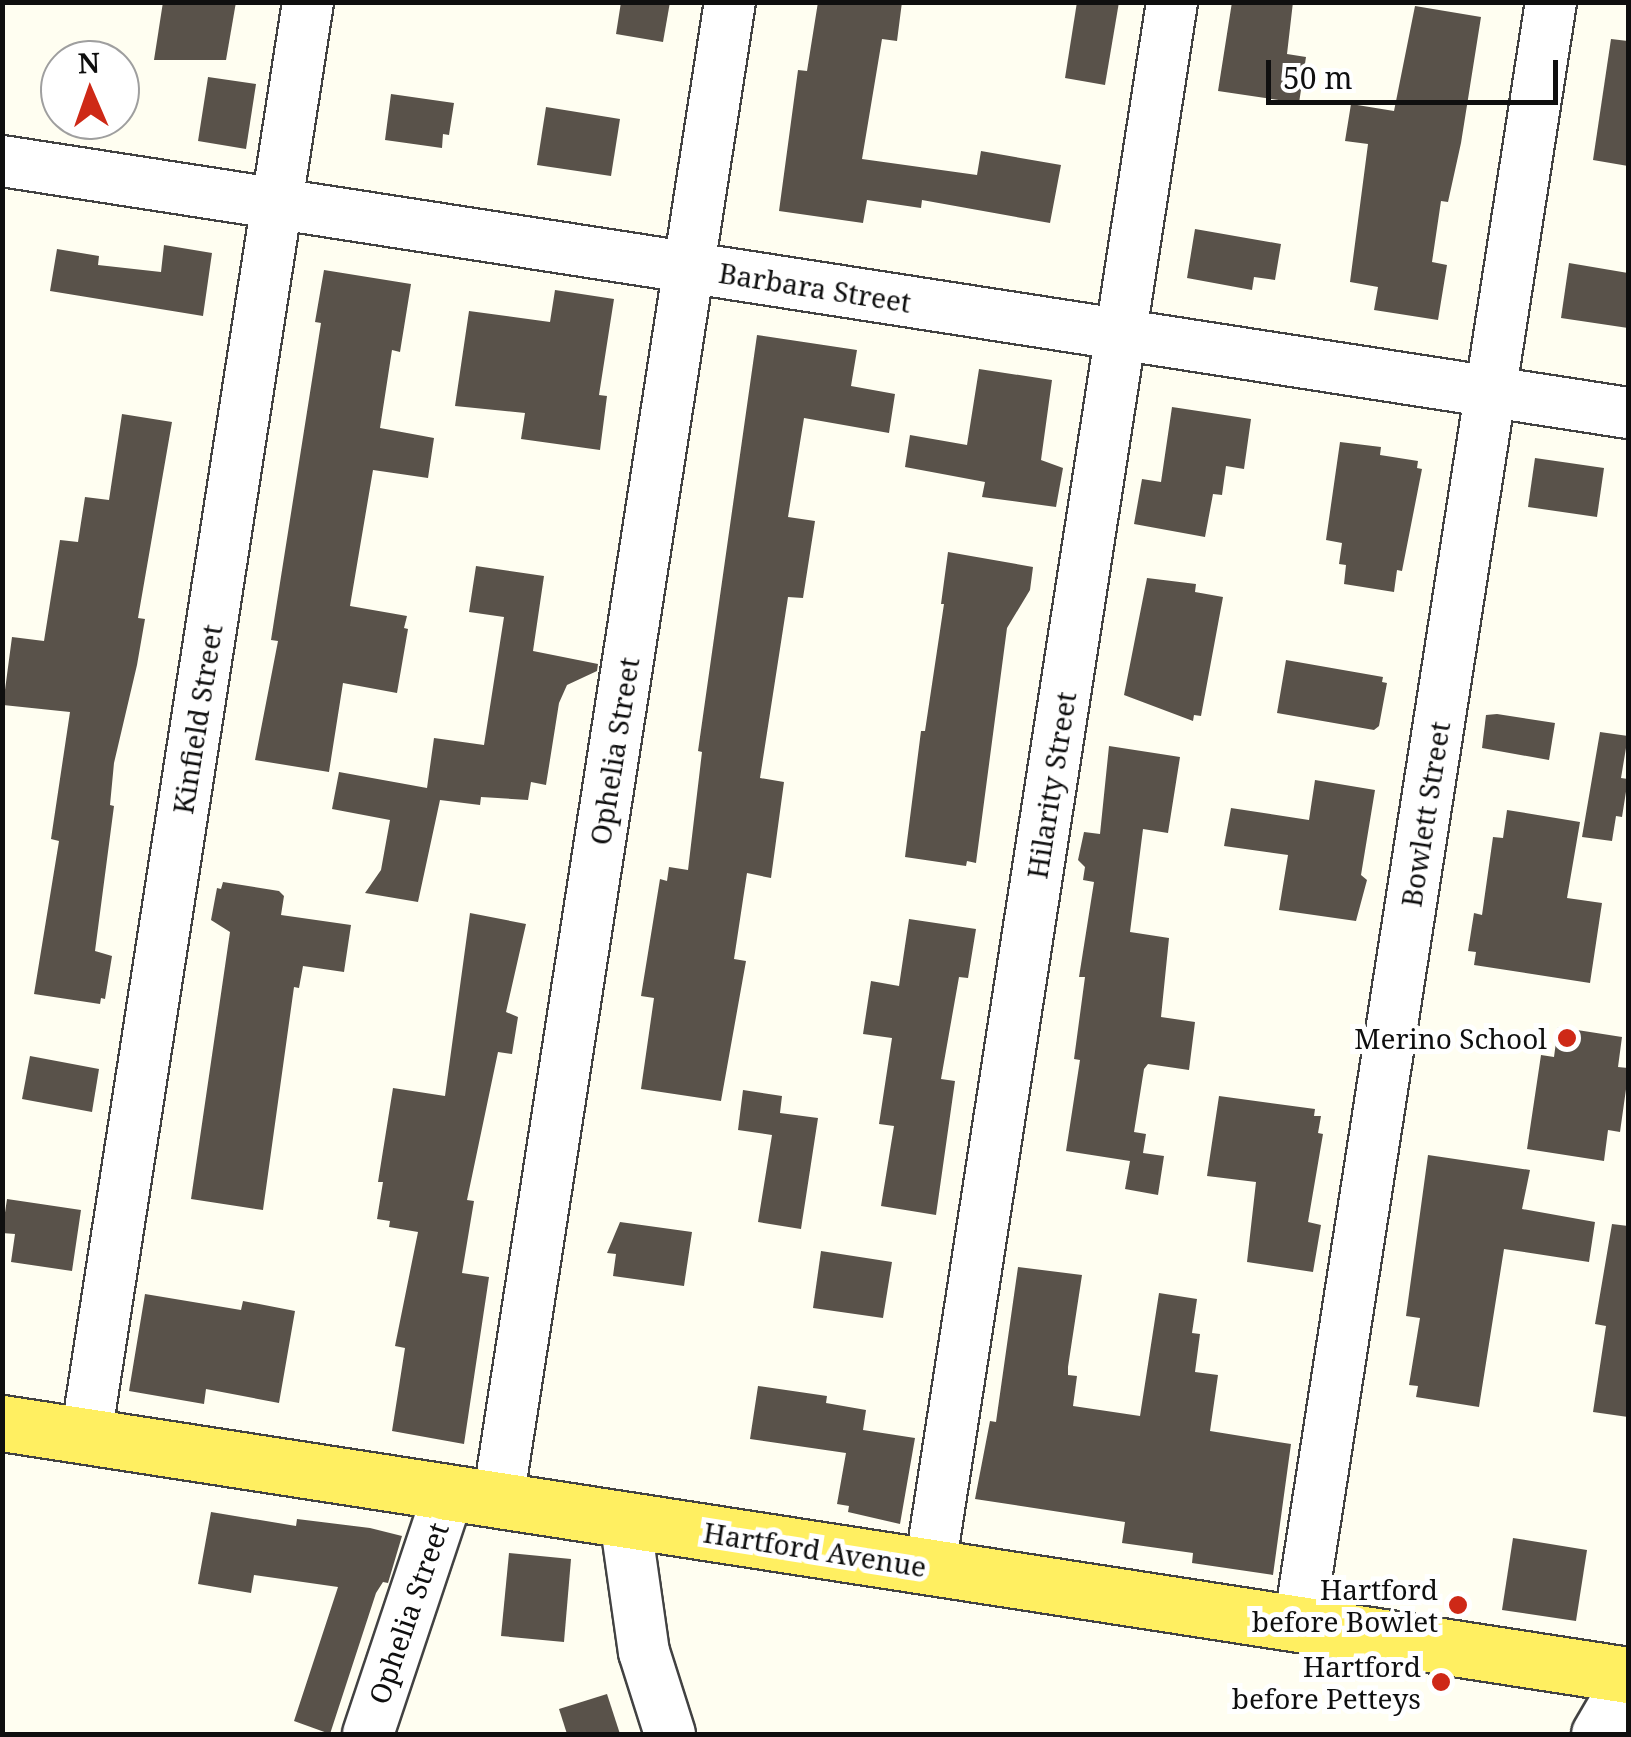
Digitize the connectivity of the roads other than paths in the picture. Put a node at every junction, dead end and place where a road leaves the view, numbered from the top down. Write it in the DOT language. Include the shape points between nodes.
graph roads {
  1 [pos="308,2"];
  2 [pos="730,2"];
  3 [pos="1172,2"];
  4 [pos="1551,2"];
  5 [pos="2,161"];
  6 [pos="277,204"];
  7 [pos="689,268"];
  8 [pos="1121,334"];
  9 [pos="1490,392"];
  10 [pos="1628,413"];
  11 [pos="2,1422"];
  12 [pos="86,1436"];
  13 [pos="473,1496"];
  14 [pos="624,1520"];
  15 [pos="930,1567"];
  16 [pos="1300,1624"];
  17 [pos="1628,1678"];
  18 [pos="368,1734"];
  19 [pos="670,1734"];
  20 [pos="1597,1734"];
  1 -- 6 [label="street, Kinfield Street"];
  2 -- 7 [label="street, Ophelia Street"];
  3 -- 8 [label="street, Hilarity Street"];
  4 -- 9 [label="street, Bowlett Street"];
  5 -- 6 [label="street, Barbara Street"];
  6 -- 7 [label="street, Barbara Street"];
  6 -- 12 [label="street, Kinfield Street"];
  7 -- 8 [label="street, Barbara Street"];
  7 -- 13 [label="street, Ophelia Street"];
  8 -- 9 [label="street, Barbara Street"];
  8 -- 15 [label="street, Hilarity Street"];
  9 -- 10 [label="street, Barbara Street"];
  9 -- 16 [label="street, Bowlett Street"];
  11 -- 12 [label="main road, Hartford Avenue"];
  12 -- 13 [label="main road, Hartford Avenue"];
  13 -- 14 [label="main road, Hartford Avenue"];
  13 -- 18 [label="street, Ophelia Street"];
  14 -- 15 [label="main road, Hartford Avenue"];
  14 -- 19 [label="street" via="644,1652"];
  15 -- 16 [label="main road, Hartford Avenue"];
  16 -- 17 [label="main road, Hartford Avenue"];
  17 -- 20 [label="street"];
}
